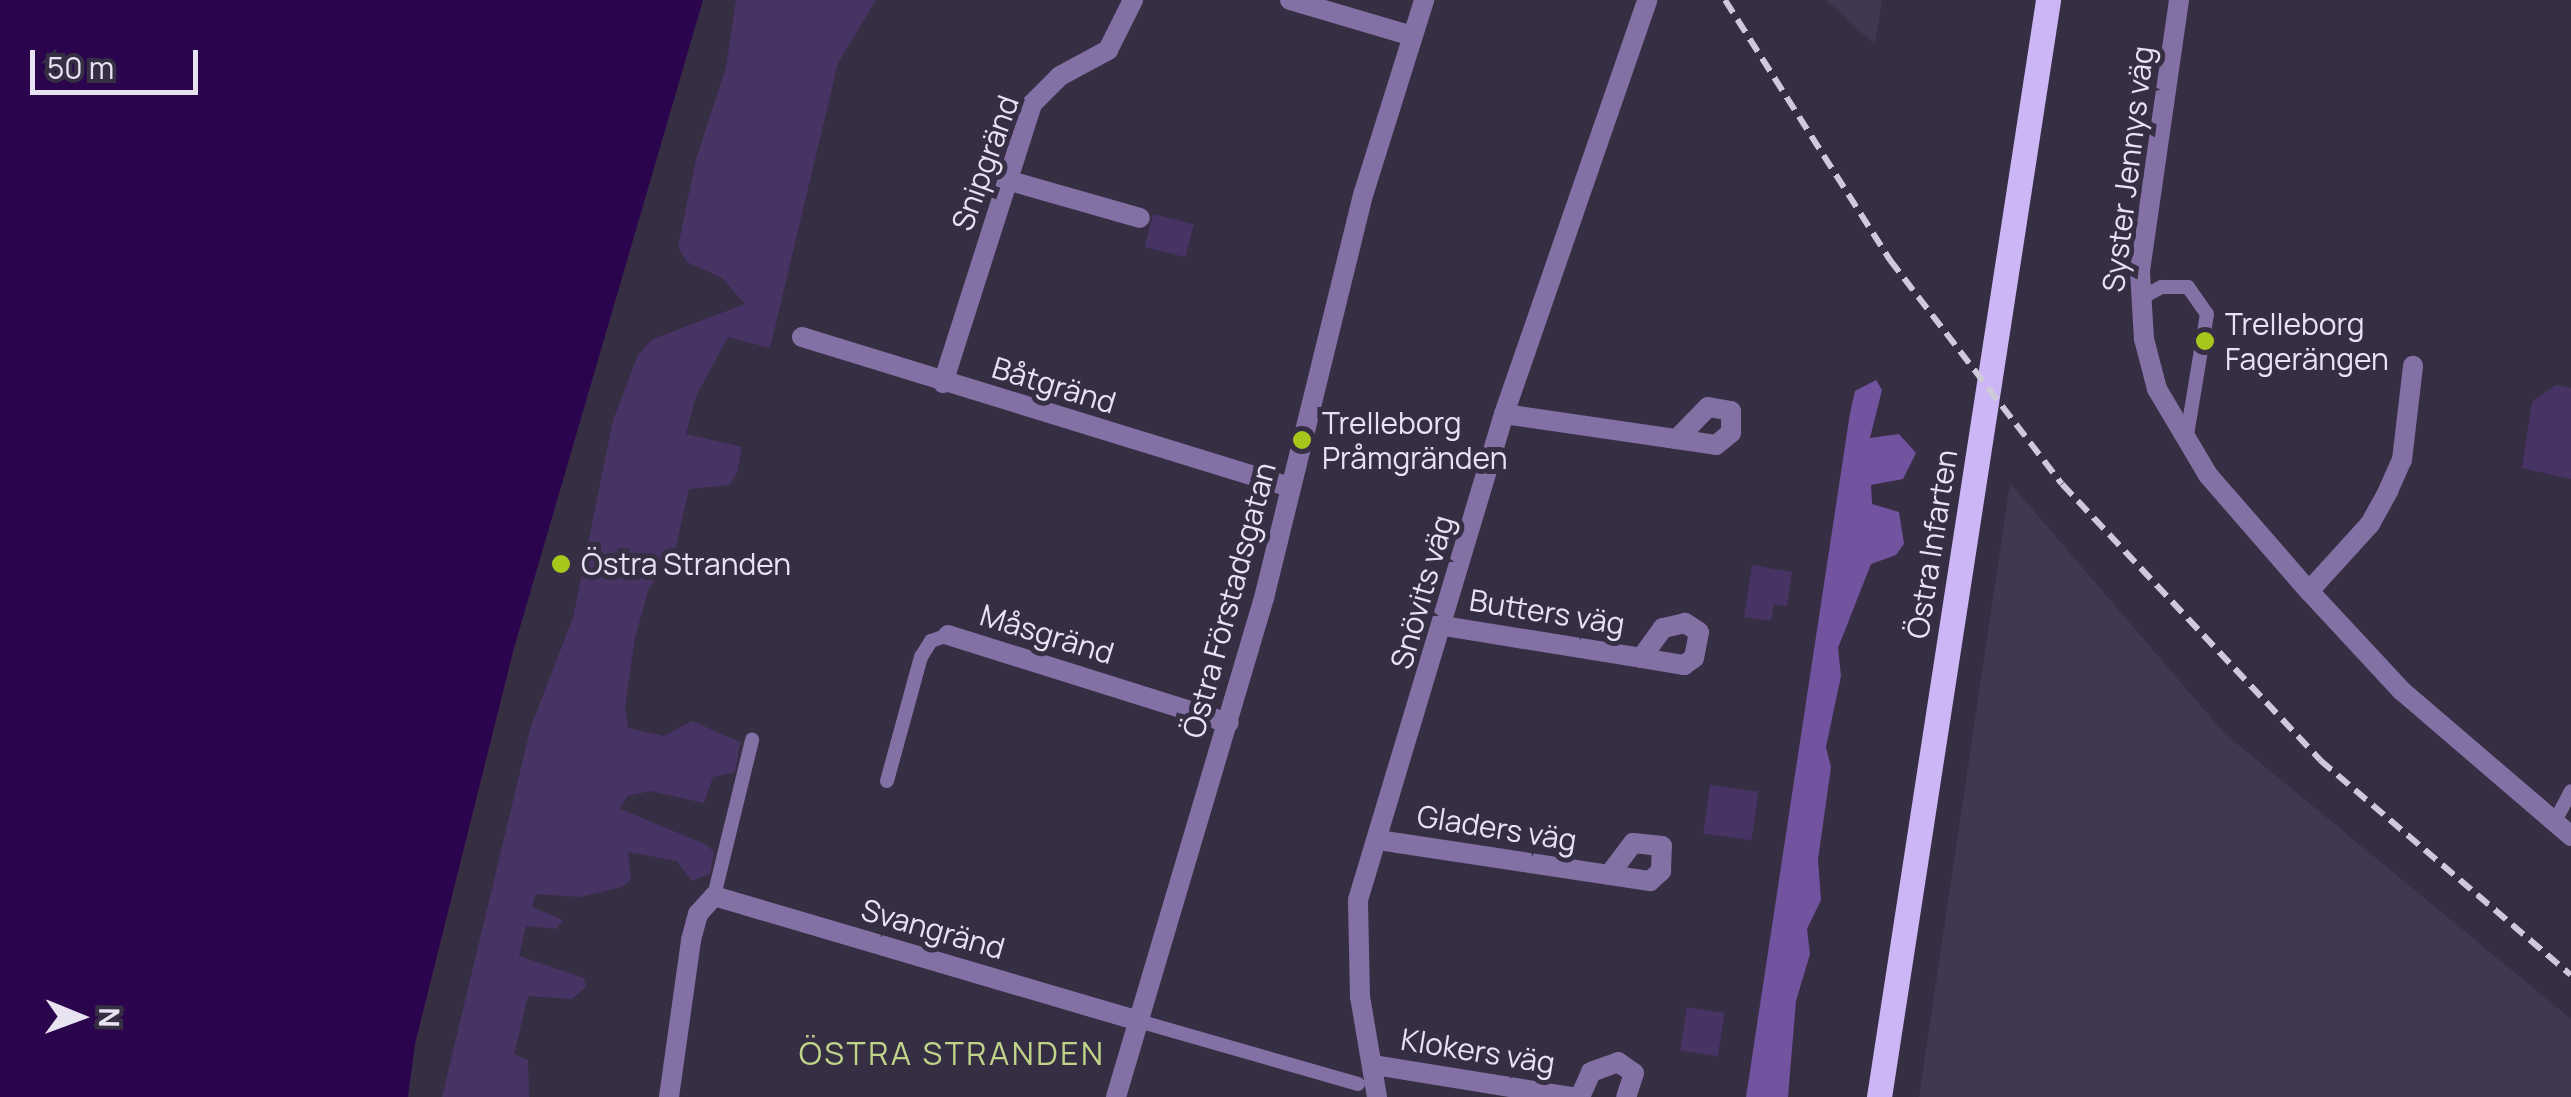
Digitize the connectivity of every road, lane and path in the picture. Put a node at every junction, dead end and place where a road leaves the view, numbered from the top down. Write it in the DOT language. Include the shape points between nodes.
graph roads {
  1 [pos="1133,0"];
  2 [pos="1290,0"];
  3 [pos="1424,0"];
  4 [pos="1648,0"];
  5 [pos="2048,0"];
  6 [pos="2180,0"];
  7 [pos="1412,36"];
  8 [pos="1007,180"];
  9 [pos="1140,218"];
  10 [pos="2139,299"];
  11 [pos="802,337"];
  12 [pos="2414,366"];
  13 [pos="943,383"];
  14 [pos="1504,414"];
  15 [pos="1677,439"];
  16 [pos="2185,444"];
  17 [pos="1290,487"];
  18 [pos="2309,591"];
  19 [pos="1444,626"];
  20 [pos="948,635"];
  21 [pos="1641,658"];
  22 [pos="1229,723"];
  23 [pos="752,740"];
  24 [pos="887,781"];
  25 [pos="2571,791"];
  26 [pos="2554,824"];
  27 [pos="2571,836"];
  28 [pos="1377,840"];
  29 [pos="1609,875"];
  30 [pos="714,896"];
  31 [pos="1135,1020"];
  32 [pos="1374,1065"];
  33 [pos="1358,1084"];
  34 [pos="669,1097"];
  35 [pos="1116,1097"];
  36 [pos="1377,1097"];
  37 [pos="1576,1097"];
  38 [pos="1626,1097"];
  39 [pos="1880,1097"];
  1 -- 8 [label="street, Snipgränd" via="1108,50 1060,76 1032,104"];
  2 -- 7 [label="street"];
  3 -- 7 [label="street, Östra Förstadsgatan"];
  4 -- 14 [label="street, Snövits väg"];
  5 -- 39 [label="main road, Östra Infarten"];
  6 -- 10 [label="street, Syster Jennys väg"];
  7 -- 17 [label="street, Östra Förstadsgatan" via="1364,192"];
  8 -- 9 [label="street"];
  8 -- 13 [label="street, Snipgränd"];
  10 -- 16 [label="street, Syster Jennys väg" via="2157,388"];
  10 -- 16 [label="lane" via="2162,288 2188,287 2207,314"];
  11 -- 13 [label="street, Båtgränd"];
  12 -- 18 [label="street" via="2402,460 2388,491 2370,524"];
  13 -- 17 [label="street, Båtgränd"];
  14 -- 15 [label="street"];
  14 -- 19 [label="street, Snövits väg"];
  16 -- 18 [label="street, Syster Jennys väg"];
  17 -- 22 [label="street, Östra Förstadsgatan"];
  18 -- 26 [label="street, Syster Jennys väg" via="2402,691"];
  19 -- 21 [label="street, Butters väg"];
  19 -- 28 [label="street, Snövits väg"];
  20 -- 22 [label="street, Måsgränd"];
  20 -- 24 [label="lane, Måsgränd" via="931,641 921,657"];
  22 -- 31 [label="street, Östra Förstadsgatan"];
  23 -- 30 [label="lane"];
  25 -- 26 [label="lane"];
  26 -- 27 [label="street, Syster Jennys väg"];
  28 -- 29 [label="street, Gladers väg"];
  28 -- 32 [label="street, Snövits väg" via="1358,900 1355,948"];
  30 -- 31 [label="street, Svangränd"];
  30 -- 34 [label="street" via="698,914 690,940"];
  31 -- 33 [label="lane"];
  31 -- 35 [label="street, Östra Förstadsgatan"];
  32 -- 36 [label="street, Snövits väg"];
  32 -- 37 [label="street, Klokers väg"];
  37 -- 38 [label="street, Klokers väg" via="1592,1072 1618,1062 1634,1072"];
}
